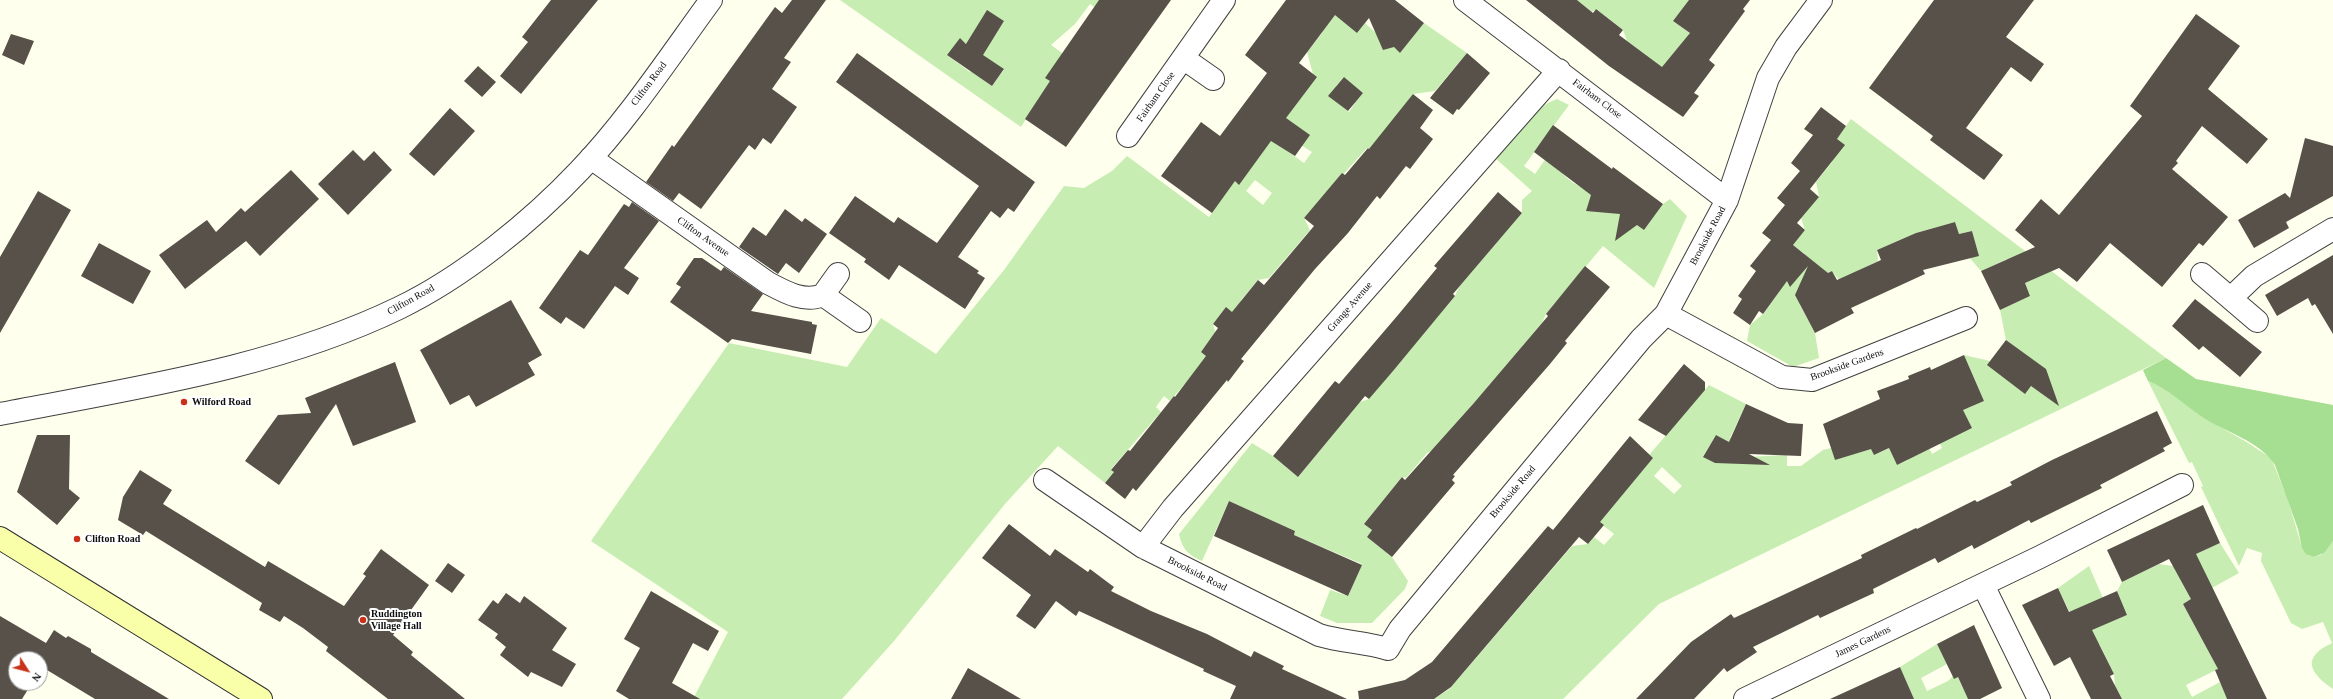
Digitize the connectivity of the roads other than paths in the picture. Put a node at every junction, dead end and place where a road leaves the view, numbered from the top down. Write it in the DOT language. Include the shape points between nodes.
graph roads {
  1 [pos="711,0"];
  2 [pos="1224,0"];
  3 [pos="1465,0"];
  4 [pos="1821,0"];
  5 [pos="1183,58"];
  6 [pos="1559,70"];
  7 [pos="1214,79"];
  8 [pos="1128,136"];
  9 [pos="591,158"];
  10 [pos="1727,200"];
  11 [pos="2333,229"];
  12 [pos="838,274"];
  13 [pos="2202,274"];
  14 [pos="823,295"];
  15 [pos="2231,298"];
  16 [pos="1666,314"];
  17 [pos="1966,318"];
  18 [pos="860,321"];
  19 [pos="2257,321"];
  20 [pos="0,414"];
  21 [pos="1045,480"];
  22 [pos="2182,485"];
  23 [pos="0,538"];
  24 [pos="1144,547"];
  25 [pos="1982,585"];
  26 [pos="261,699"];
  27 [pos="1745,699"];
  28 [pos="2039,699"];
  1 -- 9 [label="street, Clifton Road"];
  2 -- 5 [label="street, Fairham Close"];
  3 -- 6 [label="street, Fairham Close"];
  4 -- 10 [label="street, Brookside Road" via="1786,47 1768,78"];
  5 -- 7 [label="street"];
  5 -- 8 [label="street, Fairham Close"];
  6 -- 10 [label="street, Fairham Close"];
  6 -- 24 [label="street, Grange Avenue" via="1178,502"];
  9 -- 14 [label="street, Clifton Avenue" via="768,283 801,298 816,298"];
  9 -- 20 [label="street, Clifton Road" via="559,191 473,262 402,307 371,321 315,341 215,370"];
  10 -- 16 [label="street, Brookside Road"];
  11 -- 15 [label="street" via="2254,276"];
  12 -- 14 [label="street"];
  13 -- 15 [label="street"];
  14 -- 18 [label="street"];
  15 -- 19 [label="street"];
  16 -- 17 [label="street, Brookside Gardens" via="1782,377 1796,380 1812,380"];
  16 -- 24 [label="street, Brookside Road" via="1641,339 1400,629 1388,649 1364,642 1342,642 1319,635"];
  21 -- 24 [label="street, Brookside Road"];
  22 -- 25 [label="street, James Gardens"];
  23 -- 26 [label="main road"];
  25 -- 27 [label="street, James Gardens"];
  25 -- 28 [label="street"];
}
